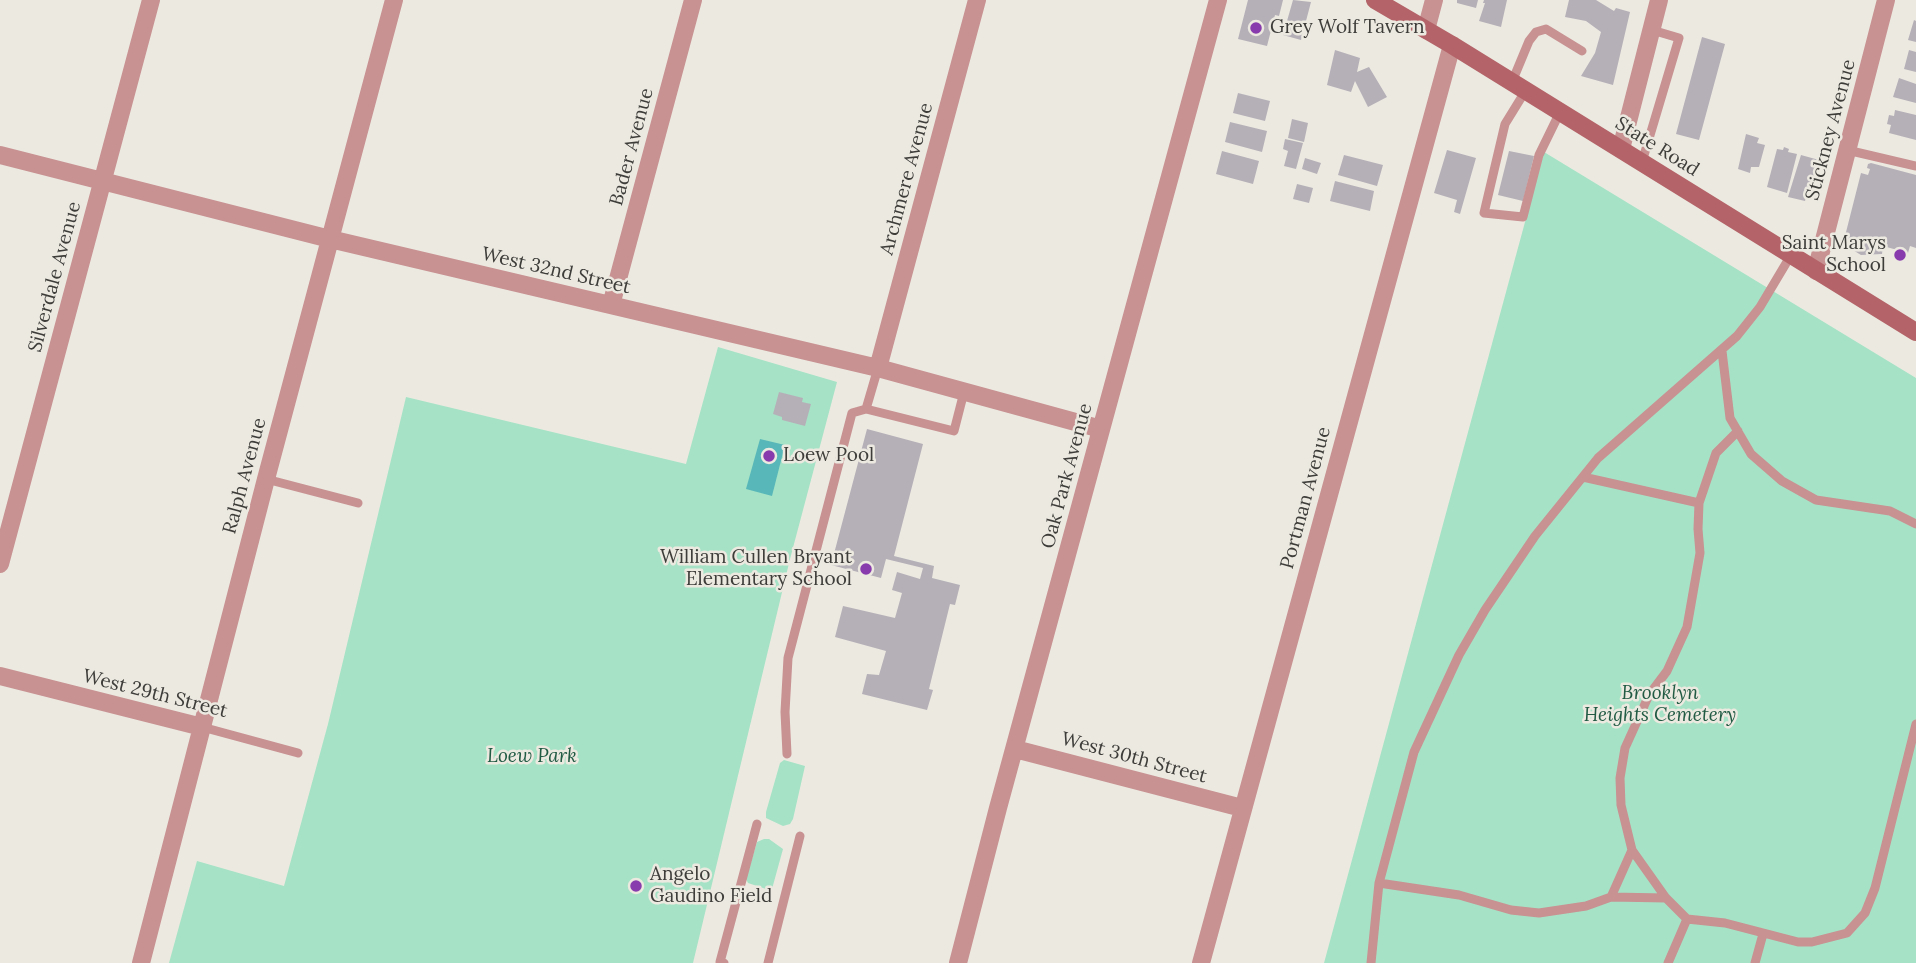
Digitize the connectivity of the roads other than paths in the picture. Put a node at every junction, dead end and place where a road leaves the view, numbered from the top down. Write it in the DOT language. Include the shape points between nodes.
graph roads {
  1 [pos="151,0"];
  2 [pos="394,0"];
  3 [pos="693,0"];
  4 [pos="977,0"];
  5 [pos="1218,0"];
  6 [pos="1376,0"];
  7 [pos="1434,0"];
  8 [pos="1659,0"];
  9 [pos="1886,0"];
  10 [pos="1426,30"];
  11 [pos="1652,30"];
  12 [pos="1452,45"];
  13 [pos="1582,51"];
  14 [pos="1519,86"];
  15 [pos="1560,112"];
  16 [pos="1621,149"];
  17 [pos="1847,150"];
  18 [pos="0,155"];
  19 [pos="1643,162"];
  20 [pos="1916,166"];
  21 [pos="103,181"];
  22 [pos="330,239"];
  23 [pos="1791,255"];
  24 [pos="1816,271"];
  25 [pos="611,305"];
  26 [pos="1916,332"];
  27 [pos="1722,351"];
  28 [pos="878,368"];
  29 [pos="964,392"];
  30 [pos="866,409"];
  31 [pos="1101,429"];
  32 [pos="1738,431"];
  33 [pos="1583,477"];
  34 [pos="266,479"];
  35 [pos="358,503"];
  36 [pos="1699,503"];
  37 [pos="1916,524"];
  38 [pos="0,564"];
  39 [pos="0,676"];
  40 [pos="1916,724"];
  41 [pos="202,727"];
  42 [pos="1015,749"];
  43 [pos="298,753"];
  44 [pos="787,754"];
  45 [pos="1242,808"];
  46 [pos="757,824"];
  47 [pos="800,836"];
  48 [pos="1632,850"];
  49 [pos="1379,883"];
  50 [pos="1611,897"];
  51 [pos="1665,898"];
  52 [pos="1687,919"];
  53 [pos="1763,934"];
  54 [pos="141,963"];
  55 [pos="724,963"];
  56 [pos="768,963"];
  57 [pos="958,963"];
  58 [pos="1201,963"];
  59 [pos="1371,963"];
  60 [pos="1668,963"];
  61 [pos="1755,963"];
  1 -- 21 [label="street, Silverdale Avenue"];
  2 -- 22 [label="street, Ralph Avenue"];
  3 -- 25 [label="street, Bader Avenue"];
  4 -- 28 [label="street, Archmere Avenue"];
  5 -- 31 [label="street, Oak Park Avenue"];
  6 -- 10 [label="main road, State Road"];
  7 -- 10 [label="street"];
  8 -- 11 [label="street"];
  9 -- 17 [label="street, Stickney Avenue"];
  10 -- 12 [label="main road, State Road"];
  11 -- 16 [label="street"];
  11 -- 19 [label="lane" via="1679,38"];
  12 -- 14 [label="main road, State Road"];
  12 -- 45 [label="street, Portman Avenue"];
  13 -- 14 [label="lane" via="1546,29 1536,32 1529,41"];
  14 -- 15 [label="main road, State Road"];
  14 -- 15 [label="lane" via="1484,213 1523,217 1539,155"];
  15 -- 16 [label="main road, State Road"];
  16 -- 19 [label="main road, State Road"];
  17 -- 20 [label="lane"];
  17 -- 24 [label="street, Stickney Avenue"];
  18 -- 21 [label="street, West 32nd Street"];
  19 -- 23 [label="main road, State Road"];
  21 -- 22 [label="street, West 32nd Street"];
  21 -- 38 [label="street, Silverdale Avenue"];
  22 -- 25 [label="street, West 32nd Street"];
  22 -- 34 [label="street, Ralph Avenue"];
  23 -- 24 [label="main road, State Road"];
  23 -- 27 [label="lane" via="1760,307"];
  24 -- 26 [label="main road, State Road"];
  25 -- 28 [label="street, West 32nd Street"];
  27 -- 32 [label="lane" via="1730,418"];
  27 -- 33 [label="lane" via="1637,422"];
  28 -- 29 [label="street, West 32nd Street"];
  28 -- 30 [label="lane"];
  29 -- 30 [label="lane" via="954,431"];
  29 -- 31 [label="street, West 32nd Street"];
  30 -- 44 [label="lane" via="852,413 788,658"];
  31 -- 42 [label="street, Oak Park Avenue"];
  32 -- 36 [label="lane" via="1716,453"];
  32 -- 37 [label="lane" via="1751,454 1782,481 1816,500 1890,511"];
  33 -- 36 [label="lane"];
  33 -- 49 [label="lane" via="1535,536 1453,666 1414,752"];
  34 -- 35 [label="lane"];
  34 -- 41 [label="street, Ralph Avenue"];
  36 -- 48 [label="lane" via="1700,553 1687,626 1623,758 1621,805"];
  39 -- 41 [label="street, West 29th Street"];
  40 -- 53 [label="lane" via="1865,913 1847,933 1812,942"];
  41 -- 43 [label="lane, West 29th Street"];
  41 -- 54 [label="street, Ralph Avenue"];
  42 -- 45 [label="street, West 30th Street"];
  42 -- 57 [label="street, Oak Park Avenue"];
  45 -- 58 [label="street, Portman Avenue"];
  46 -- 55 [label="lane" via="720,962"];
  47 -- 56 [label="lane"];
  48 -- 50 [label="lane"];
  48 -- 51 [label="lane"];
  49 -- 50 [label="lane" via="1539,913"];
  49 -- 59 [label="lane"];
  50 -- 51 [label="lane"];
  51 -- 52 [label="lane"];
  52 -- 53 [label="lane"];
  52 -- 60 [label="lane"];
  53 -- 61 [label="lane"];
}
